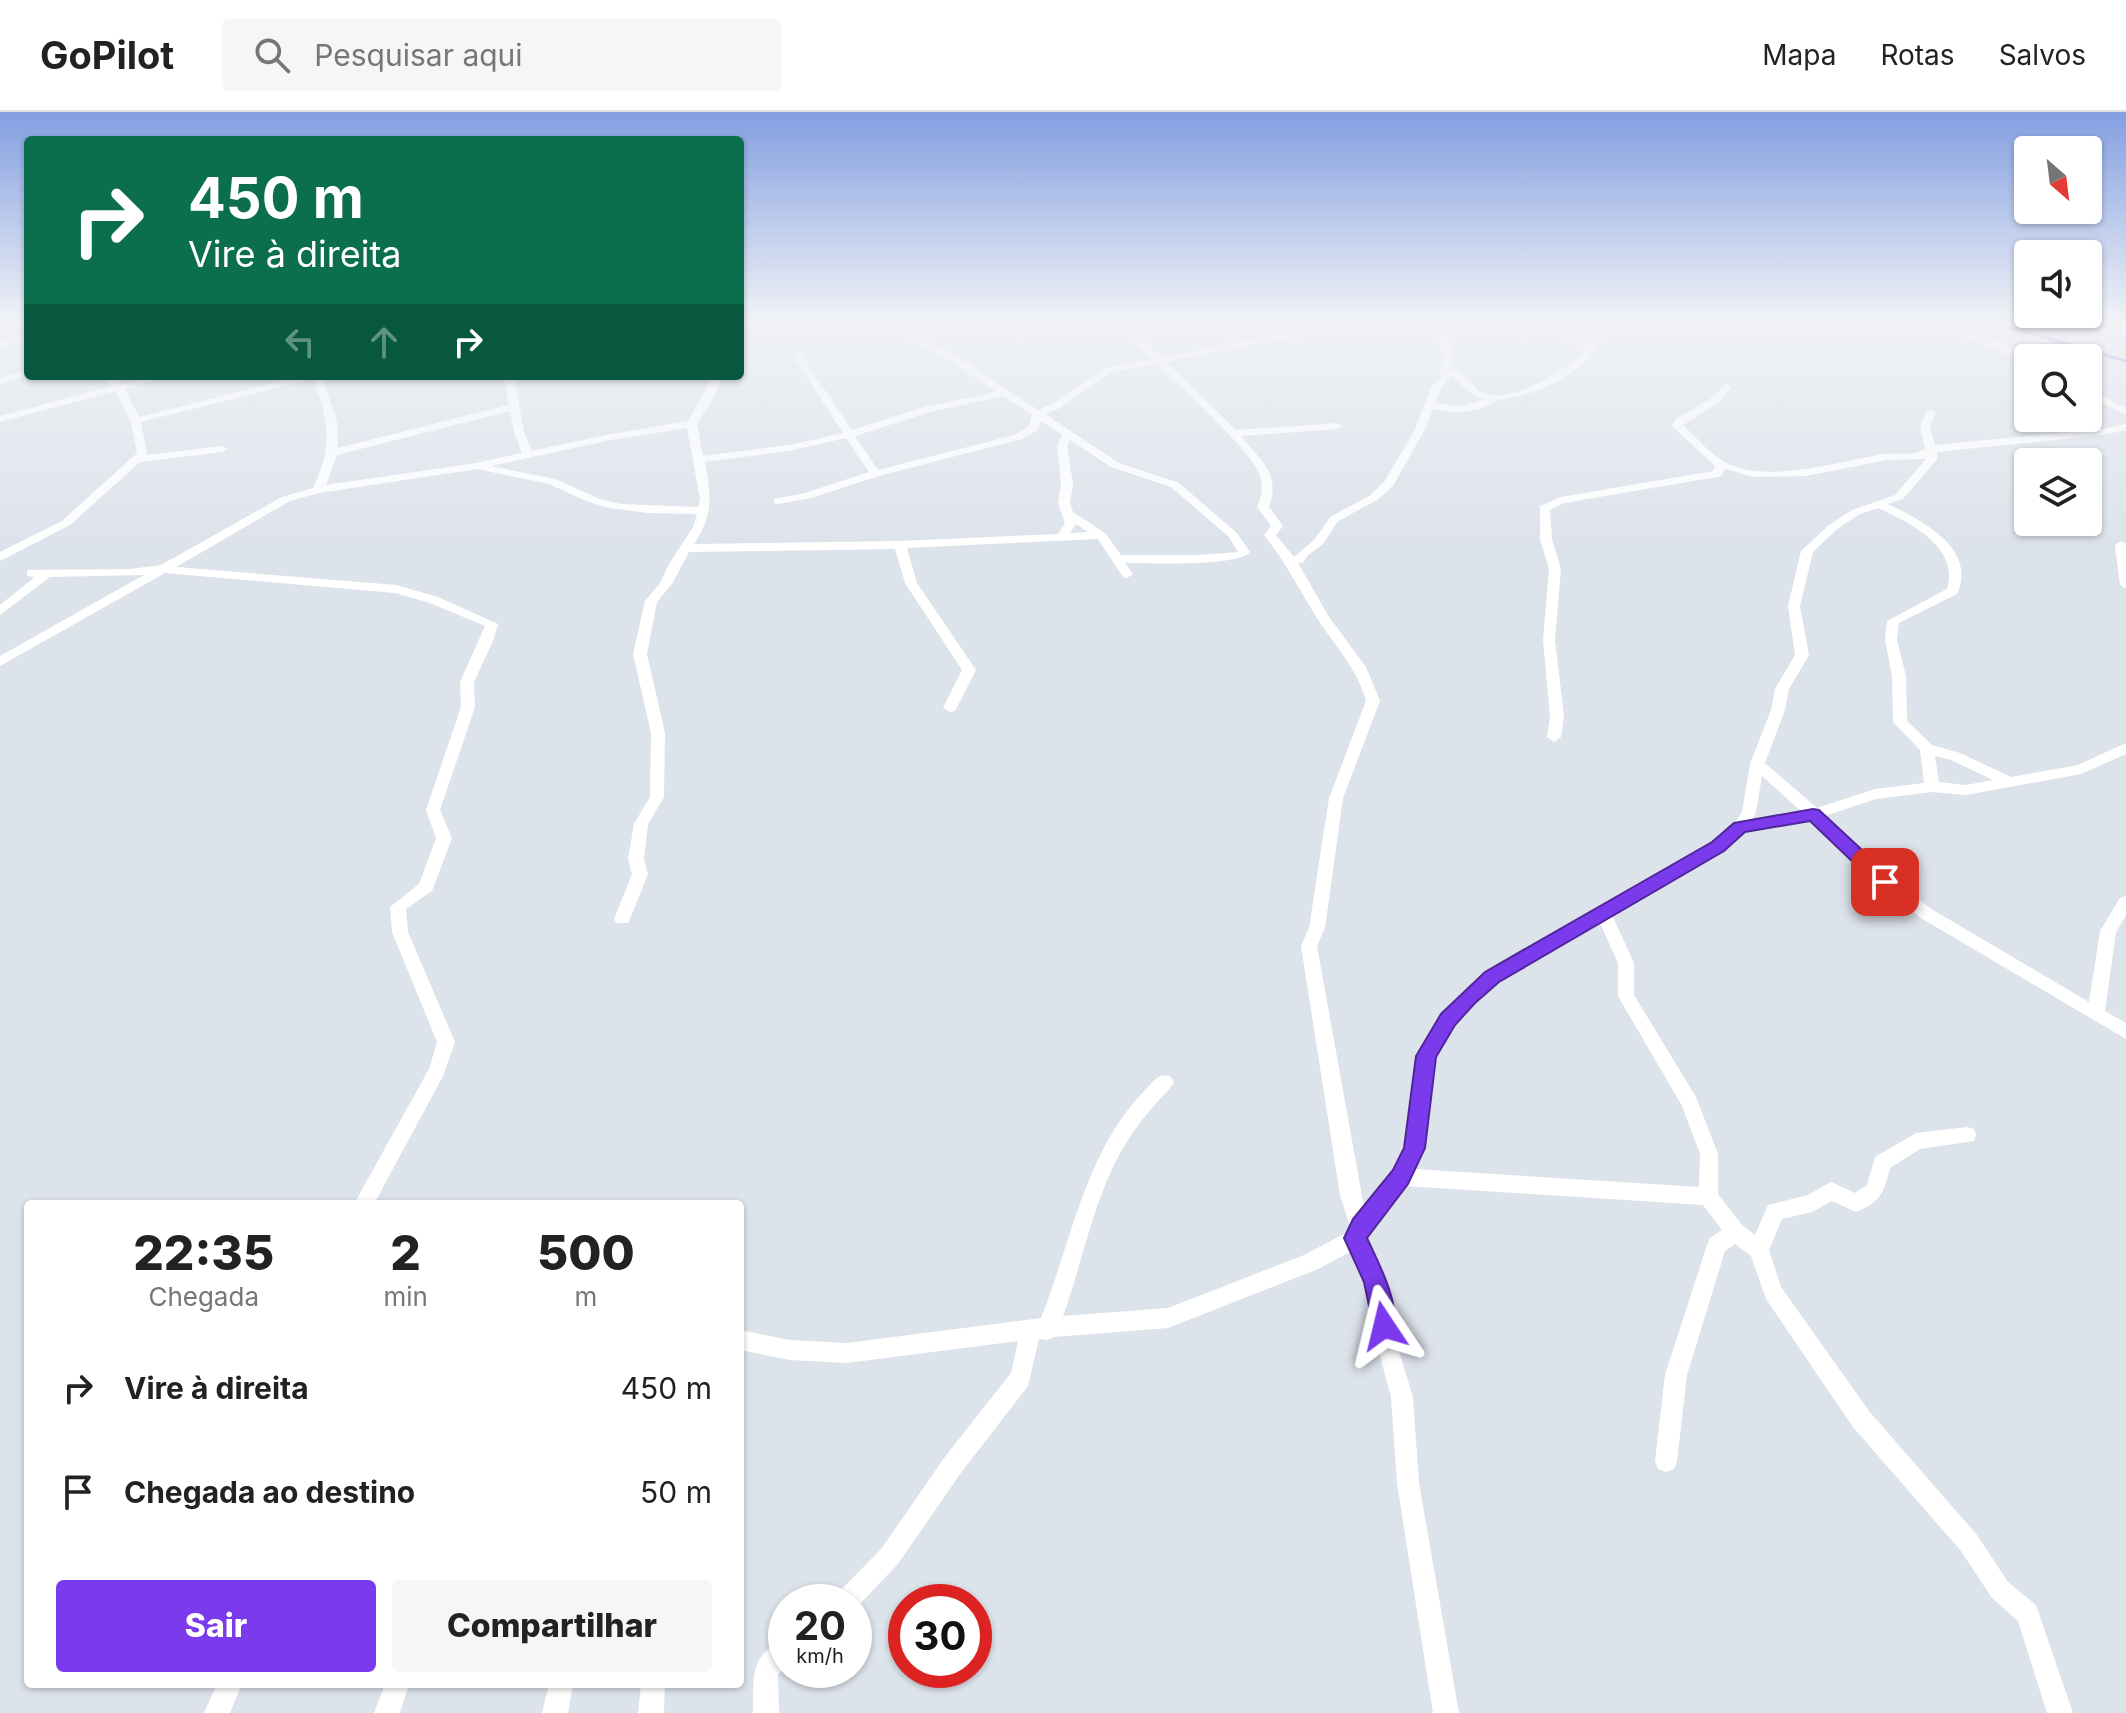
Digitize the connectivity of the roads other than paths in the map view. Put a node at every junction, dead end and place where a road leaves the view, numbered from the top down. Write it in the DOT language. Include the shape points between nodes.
graph roads {
  1 [pos="88,395"];
  2 [pos="123,395"];
  3 [pos="240,395"];
  4 [pos="324,395"];
  5 [pos="511,395"];
  6 [pos="710,395"];
  7 [pos="822,395"];
  8 [pos="996,395"];
  9 [pos="1007,395"];
  10 [pos="1071,395"];
  11 [pos="1195,395"];
  12 [pos="1433,395"];
  13 [pos="1480,395"];
  14 [pos="1507,395"];
  15 [pos="1719,395"];
  16 [pos="1494,397"];
  17 [pos="2102,399"];
  18 [pos="1428,405"];
  19 [pos="513,407"];
  20 [pos="2126,412"];
  21 [pos="1931,413"];
  22 [pos="1037,414"];
  23 [pos="0,419"];
  24 [pos="134,421"];
  25 [pos="692,424"];
  26 [pos="1338,426"];
  27 [pos="2126,427"];
  28 [pos="1068,432"];
  29 [pos="1233,433"];
  30 [pos="847,435"];
  31 [pos="223,449"];
  32 [pos="1931,449"];
  33 [pos="335,452"];
  34 [pos="528,455"];
  35 [pos="137,459"];
  36 [pos="697,460"];
  37 [pos="1721,465"];
  38 [pos="476,466"];
  39 [pos="875,474"];
  40 [pos="318,490"];
  41 [pos="1899,497"];
  42 [pos="778,501"];
  43 [pos="1876,503"];
  44 [pos="701,510"];
  45 [pos="1066,513"];
  46 [pos="1907,517"];
  47 [pos="1101,535"];
  48 [pos="1061,538"];
  49 [pos="900,545"];
  50 [pos="2121,545"];
  51 [pos="687,548"];
  52 [pos="0,557"];
  53 [pos="1120,559"];
  54 [pos="1293,561"];
  55 [pos="161,569"];
  56 [pos="1127,574"];
  57 [pos="2126,585"];
  58 [pos="0,611"];
  59 [pos="0,662"];
  60 [pos="950,708"];
  61 [pos="1554,737"];
  62 [pos="2126,748"];
  63 [pos="1927,749"];
  64 [pos="1757,764"];
  65 [pos="2009,782"];
  66 [pos="1932,787"];
  67 [pos="1813,815"];
  68 [pos="1740,827"];
  69 [pos="2126,902"];
  70 [pos="1603,912"];
  71 [pos="622,919"];
  72 [pos="2096,1014"];
  73 [pos="2126,1032"];
  74 [pos="1165,1082"];
  75 [pos="1967,1135"];
  76 [pos="1401,1177"];
  77 [pos="1708,1196"];
  78 [pos="366,1200"];
  79 [pos="1358,1232"];
  80 [pos="1735,1232"];
  81 [pos="1759,1250"];
  82 [pos="1039,1330"];
  83 [pos="744,1341"];
  84 [pos="1666,1461"];
  85 [pos="863,1584"];
  86 [pos="768,1666"];
  87 [pos="228,1688"];
  88 [pos="396,1688"];
  89 [pos="560,1688"];
  90 [pos="653,1688"];
  91 [pos="217,1713"];
  92 [pos="387,1713"];
  93 [pos="555,1713"];
  94 [pos="651,1713"];
  95 [pos="766,1713"];
  96 [pos="1446,1713"];
  97 [pos="2060,1713"];
  1 -- 23 [label="street"];
  2 -- 24 [label="street"];
  3 -- 24 [label="street"];
  4 -- 33 [label="street"];
  5 -- 19 [label="street"];
  6 -- 25 [label="street"];
  7 -- 30 [label="street"];
  8 -- 30 [label="street"];
  9 -- 22 [label="street"];
  10 -- 22 [label="street"];
  11 -- 29 [label="street"];
  12 -- 18 [label="street"];
  13 -- 16 [label="street"];
  14 -- 16 [label="street"];
  15 -- 37 [label="street" via="1677,425"];
  16 -- 18 [label="street" via="1478,407"];
  17 -- 20 [label="street"];
  18 -- 54 [label="street" via="1389,484 1334,519 1319,541"];
  19 -- 33 [label="street"];
  19 -- 34 [label="street"];
  21 -- 32 [label="street" via="1925,426"];
  22 -- 28 [label="street"];
  22 -- 39 [label="street" via="1034,428 1018,437"];
  24 -- 35 [label="street" via="143,450"];
  25 -- 34 [label="street"];
  25 -- 36 [label="street"];
  26 -- 29 [label="street"];
  27 -- 32 [label="street"];
  28 -- 45 [label="street" via="1062,446"];
  28 -- 53 [label="street" via="1115,465 1175,485 1233,535 1244,552 1199,559"];
  29 -- 54 [label="street" via="1265,472 1269,490 1263,507 1277,526 1270,535"];
  30 -- 36 [label="street"];
  30 -- 39 [label="street"];
  31 -- 35 [label="street"];
  32 -- 37 [label="street" via="1923,456 1887,457 1792,475 1754,474"];
  32 -- 41 [label="street" via="1933,457"];
  33 -- 40 [label="street"];
  34 -- 38 [label="street"];
  35 -- 52 [label="street" via="66,523"];
  36 -- 44 [label="street" via="706,499"];
  37 -- 61 [label="street" via="1717,474 1561,500 1544,508 1555,569 1549,631"];
  38 -- 40 [label="street"];
  38 -- 44 [label="street" via="553,482 628,509"];
  39 -- 42 [label="street"];
  40 -- 55 [label="street" via="286,499"];
  41 -- 43 [label="street"];
  41 -- 46 [label="street" via="1910,507"];
  43 -- 46 [label="street"];
  43 -- 64 [label="street" via="1833,527 1807,551 1794,606 1802,655 1782,689"];
  44 -- 51 [label="street" via="699,527"];
  45 -- 47 [label="street"];
  45 -- 48 [label="street" via="1071,523"];
  46 -- 63 [label="street" via="1952,552 1957,576 1953,591 1896,618 1892,625 1900,722"];
  47 -- 48 [label="street"];
  47 -- 53 [label="street"];
  48 -- 49 [label="street"];
  49 -- 51 [label="street"];
  49 -- 60 [label="street" via="911,583 969,670"];
  50 -- 57 [label="street"];
  51 -- 71 [label="street" via="651,601 640,654 658,733 657,797 641,824 636,859 640,874"];
  53 -- 56 [label="street"];
  54 -- 79 [label="street" via="1317,607 1370,684 1373,701 1336,798 1317,928 1309,946"];
  55 -- 58 [label="street" via="39,573"];
  55 -- 59 [label="street"];
  55 -- 78 [label="street" via="396,589 492,624 467,682 468,707 433,810 444,838 426,887 398,907 400,932 446,1042 437,1071"];
  62 -- 65 [label="street" via="2081,769"];
  63 -- 65 [label="street"];
  63 -- 66 [label="street"];
  64 -- 67 [label="street"];
  64 -- 68 [label="street" via="1749,812"];
  65 -- 66 [label="street" via="1966,790"];
  66 -- 67 [label="street" via="1875,794"];
  67 -- 68 [label="street"];
  67 -- 72 [label="street" via="1872,872 1927,914"];
  68 -- 70 [label="street" via="1718,847"];
  69 -- 72 [label="street" via="2108,931"];
  70 -- 76 [label="street" via="1492,977 1448,1019 1426,1056 1414,1148"];
  70 -- 77 [label="street" via="1626,963 1626,996 1690,1103 1709,1154"];
  72 -- 73 [label="street"];
  74 -- 82 [label="street" via="1118,1135"];
  75 -- 81 [label="street" via="1916,1141 1882,1163 1875,1190 1856,1203 1831,1191 1812,1203 1775,1211"];
  76 -- 77 [label="street"];
  76 -- 79 [label="street"];
  77 -- 80 [label="street"];
  79 -- 82 [label="street" via="1311,1262 1168,1318"];
  79 -- 96 [label="street" via="1376,1281 1402,1397 1408,1483"];
  80 -- 81 [label="street"];
  80 -- 84 [label="street" via="1717,1245 1691,1322 1676,1375"];
  81 -- 97 [label="street" via="1773,1292 1861,1419 1969,1543 2000,1590 2028,1613"];
  82 -- 83 [label="street" via="847,1353"];
  82 -- 85 [label="street" via="1020,1378 890,1556"];
  86 -- 95 [label="street"];
  87 -- 91 [label="street"];
  88 -- 92 [label="street"];
  89 -- 93 [label="street"];
  90 -- 94 [label="street"];
}
